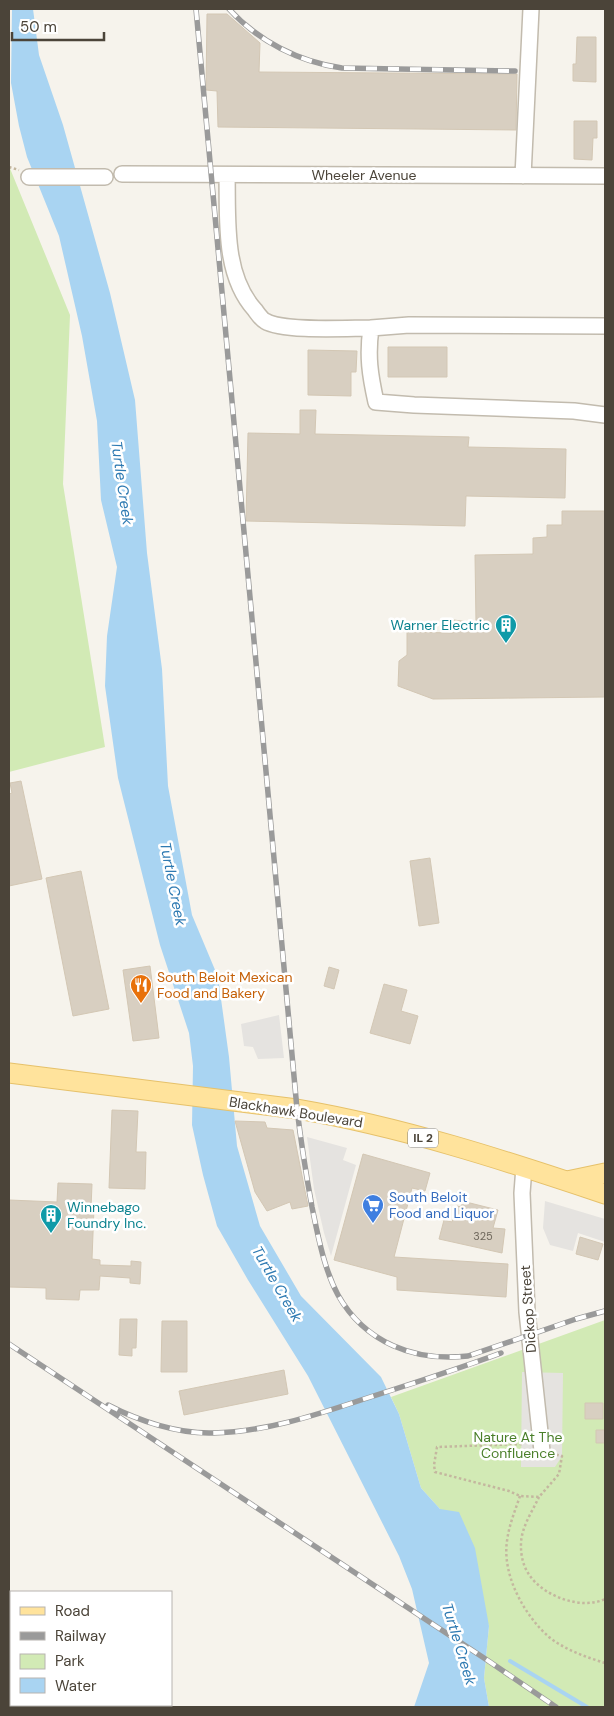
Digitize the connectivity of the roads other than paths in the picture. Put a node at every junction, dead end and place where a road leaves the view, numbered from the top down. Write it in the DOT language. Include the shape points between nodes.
graph roads {
  1 [pos="531,9"];
  2 [pos="122,174"];
  3 [pos="227,175"];
  4 [pos="523,176"];
  5 [pos="605,176"];
  6 [pos="29,177"];
  7 [pos="106,177"];
  8 [pos="605,326"];
  9 [pos="371,328"];
  10 [pos="605,415"];
  11 [pos="9,1073"];
  12 [pos="524,1167"];
  13 [pos="605,1173"];
  14 [pos="567,1181"];
  15 [pos="605,1194"];
  16 [pos="542,1451"];
  1 -- 4 [label="street"];
  2 -- 3 [label="street, Wheeler Avenue"];
  3 -- 4 [label="street, Wheeler Avenue"];
  3 -- 9 [label="street" via="228,232 235,275 246,301 264,321 285,327"];
  4 -- 5 [label="street, Wheeler Avenue"];
  6 -- 7 [label="street"];
  8 -- 9 [label="street" via="409,325"];
  9 -- 10 [label="street" via="369,370 376,402"];
  11 -- 12 [label="main road, Blackhawk Boulevard / IL 2" via="297,1109 369,1123"];
  12 -- 14 [label="main road, Blackhawk Boulevard / IL 2"];
  12 -- 16 [label="street, Dickop Street" via="522,1194 527,1312"];
  13 -- 14 [label="main road"];
  14 -- 15 [label="main road, Blackhawk Boulevard / IL 2"];
}
